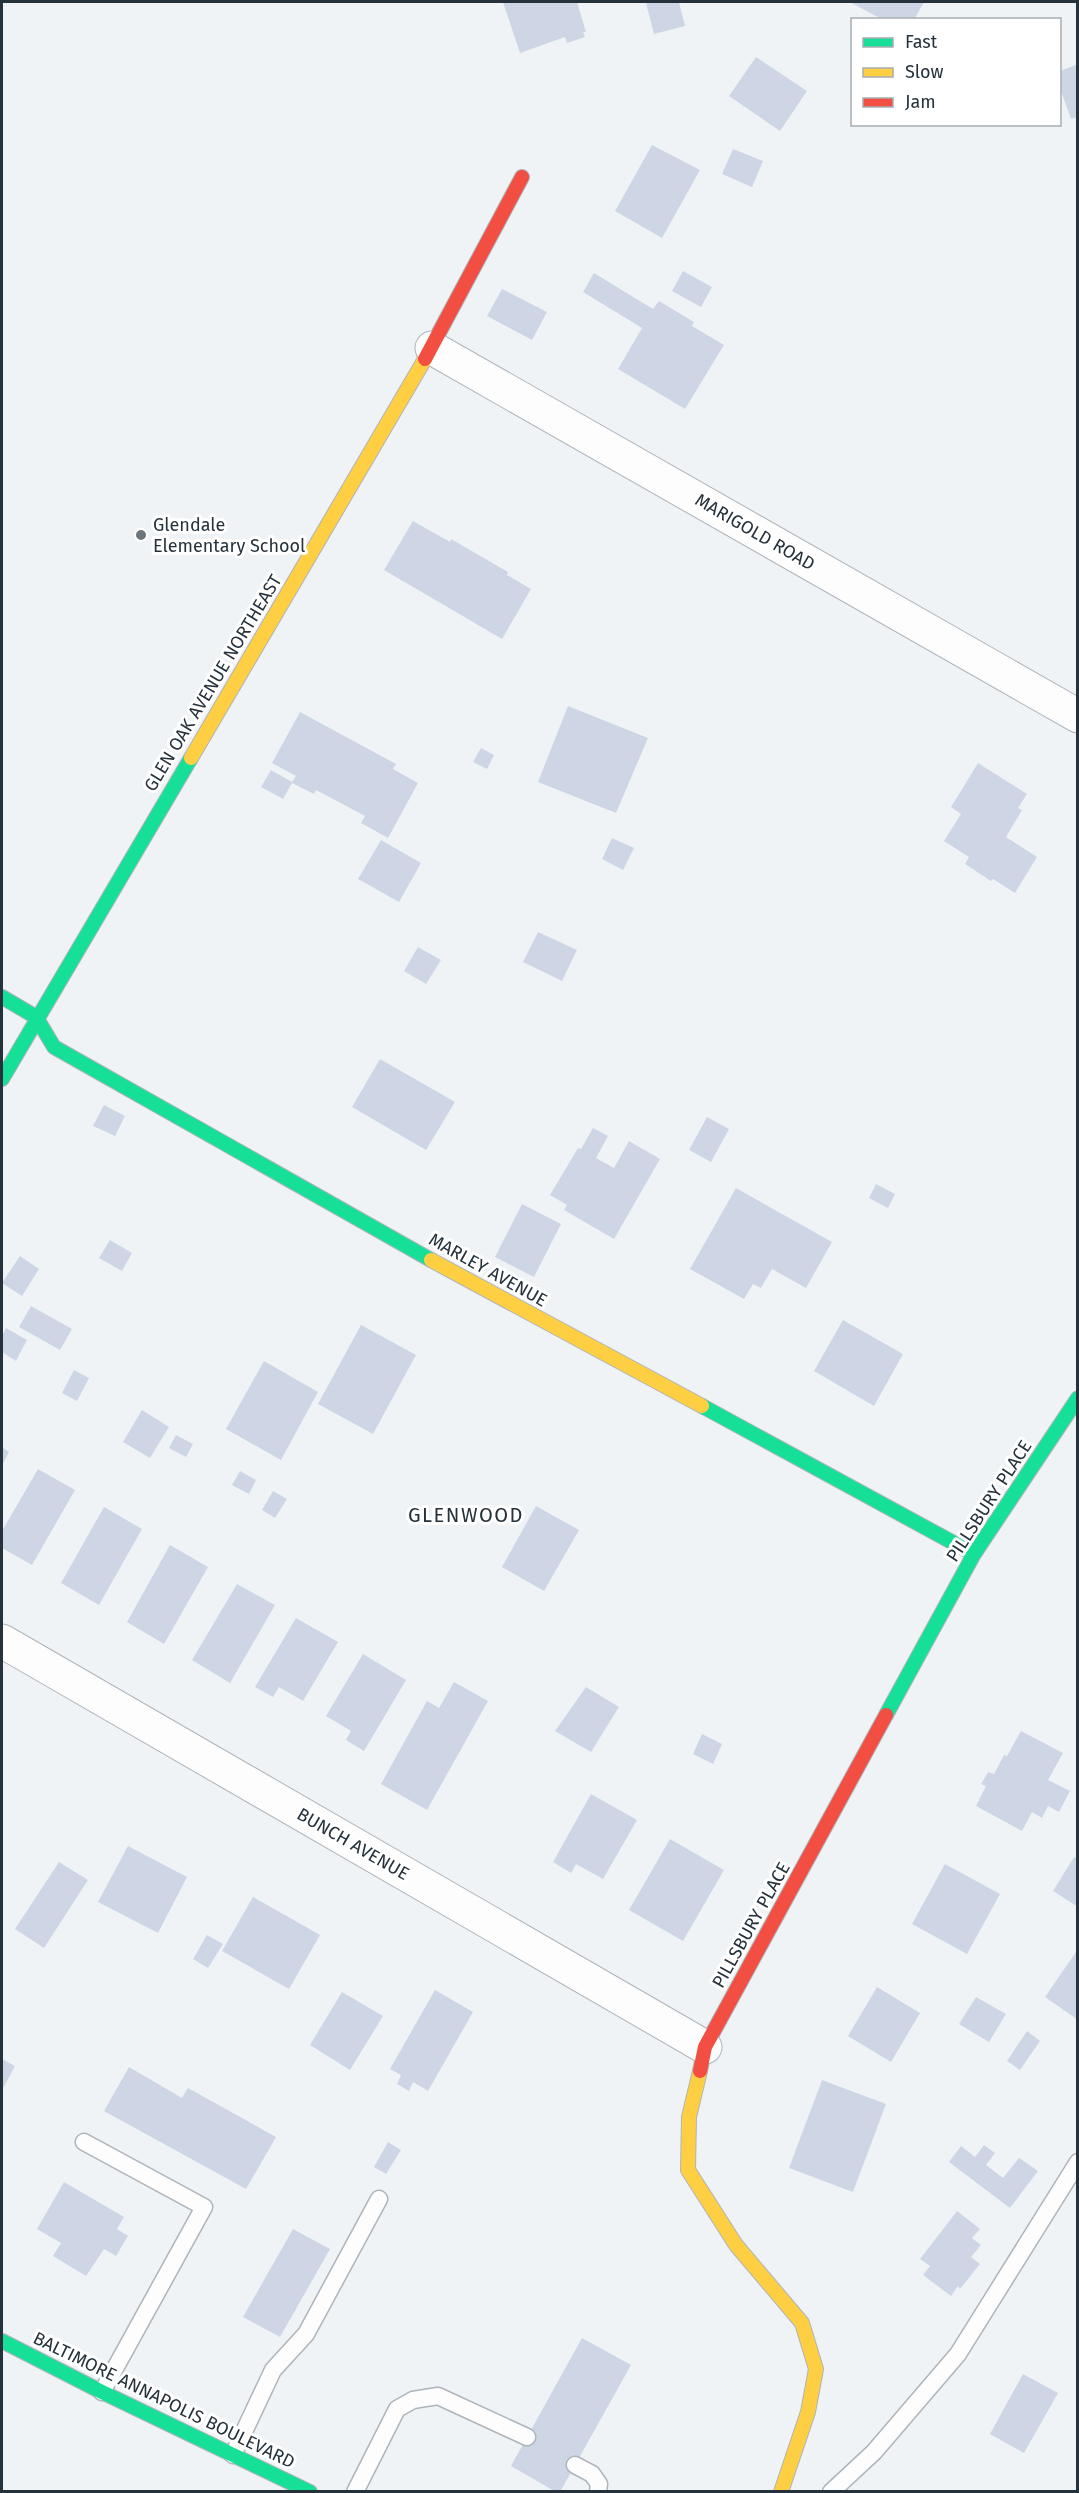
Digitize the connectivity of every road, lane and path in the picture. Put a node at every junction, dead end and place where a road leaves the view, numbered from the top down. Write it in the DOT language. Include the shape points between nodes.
graph roads {
  1 [pos="522,177"];
  2 [pos="432,348"];
  3 [pos="1077,716"];
  4 [pos="2,997"];
  5 [pos="36,1017"];
  6 [pos="2,1079"];
  7 [pos="1076,1402"];
  8 [pos="974,1554"];
  9 [pos="2,1641"];
  10 [pos="705,2047"];
  11 [pos="84,2142"];
  12 [pos="1077,2162"];
  13 [pos="379,2199"];
  14 [pos="2,2341"];
  15 [pos="102,2392"];
  16 [pos="527,2437"];
  17 [pos="233,2455"];
  18 [pos="575,2465"];
  19 [pos="310,2492"];
  20 [pos="355,2492"];
  21 [pos="598,2492"];
  22 [pos="781,2492"];
  23 [pos="831,2492"];
  1 -- 2 [label="street, GLEN OAK AVENUE NORTHEAST"];
  2 -- 3 [label="street, MARIGOLD ROAD"];
  2 -- 5 [label="street, GLEN OAK AVENUE NORTHEAST"];
  4 -- 5 [label="street, MARLEY AVENUE"];
  5 -- 6 [label="street, GLEN OAK AVENUE NORTHEAST"];
  5 -- 8 [label="street, MARLEY AVENUE" via="54,1047 422,1254"];
  7 -- 8 [label="street, PILLSBURY PLACE"];
  8 -- 10 [label="street, PILLSBURY PLACE"];
  9 -- 10 [label="street, BUNCH AVENUE"];
  10 -- 22 [label="street, PILLSBURY PLACE" via="689,2117 688,2170 736,2245 802,2323 816,2369 808,2412"];
  11 -- 15 [label="lane" via="204,2207"];
  12 -- 23 [label="lane" via="958,2354 874,2452"];
  13 -- 17 [label="lane" via="306,2334 273,2370"];
  14 -- 15 [label="street, BALTIMORE ANNAPOLIS BOULEVARD"];
  15 -- 17 [label="street, BALTIMORE ANNAPOLIS BOULEVARD"];
  16 -- 20 [label="lane" via="438,2396 413,2400 397,2409"];
  17 -- 19 [label="street, BALTIMORE ANNAPOLIS BOULEVARD"];
  18 -- 21 [label="lane" via="592,2474 599,2484"];
}
